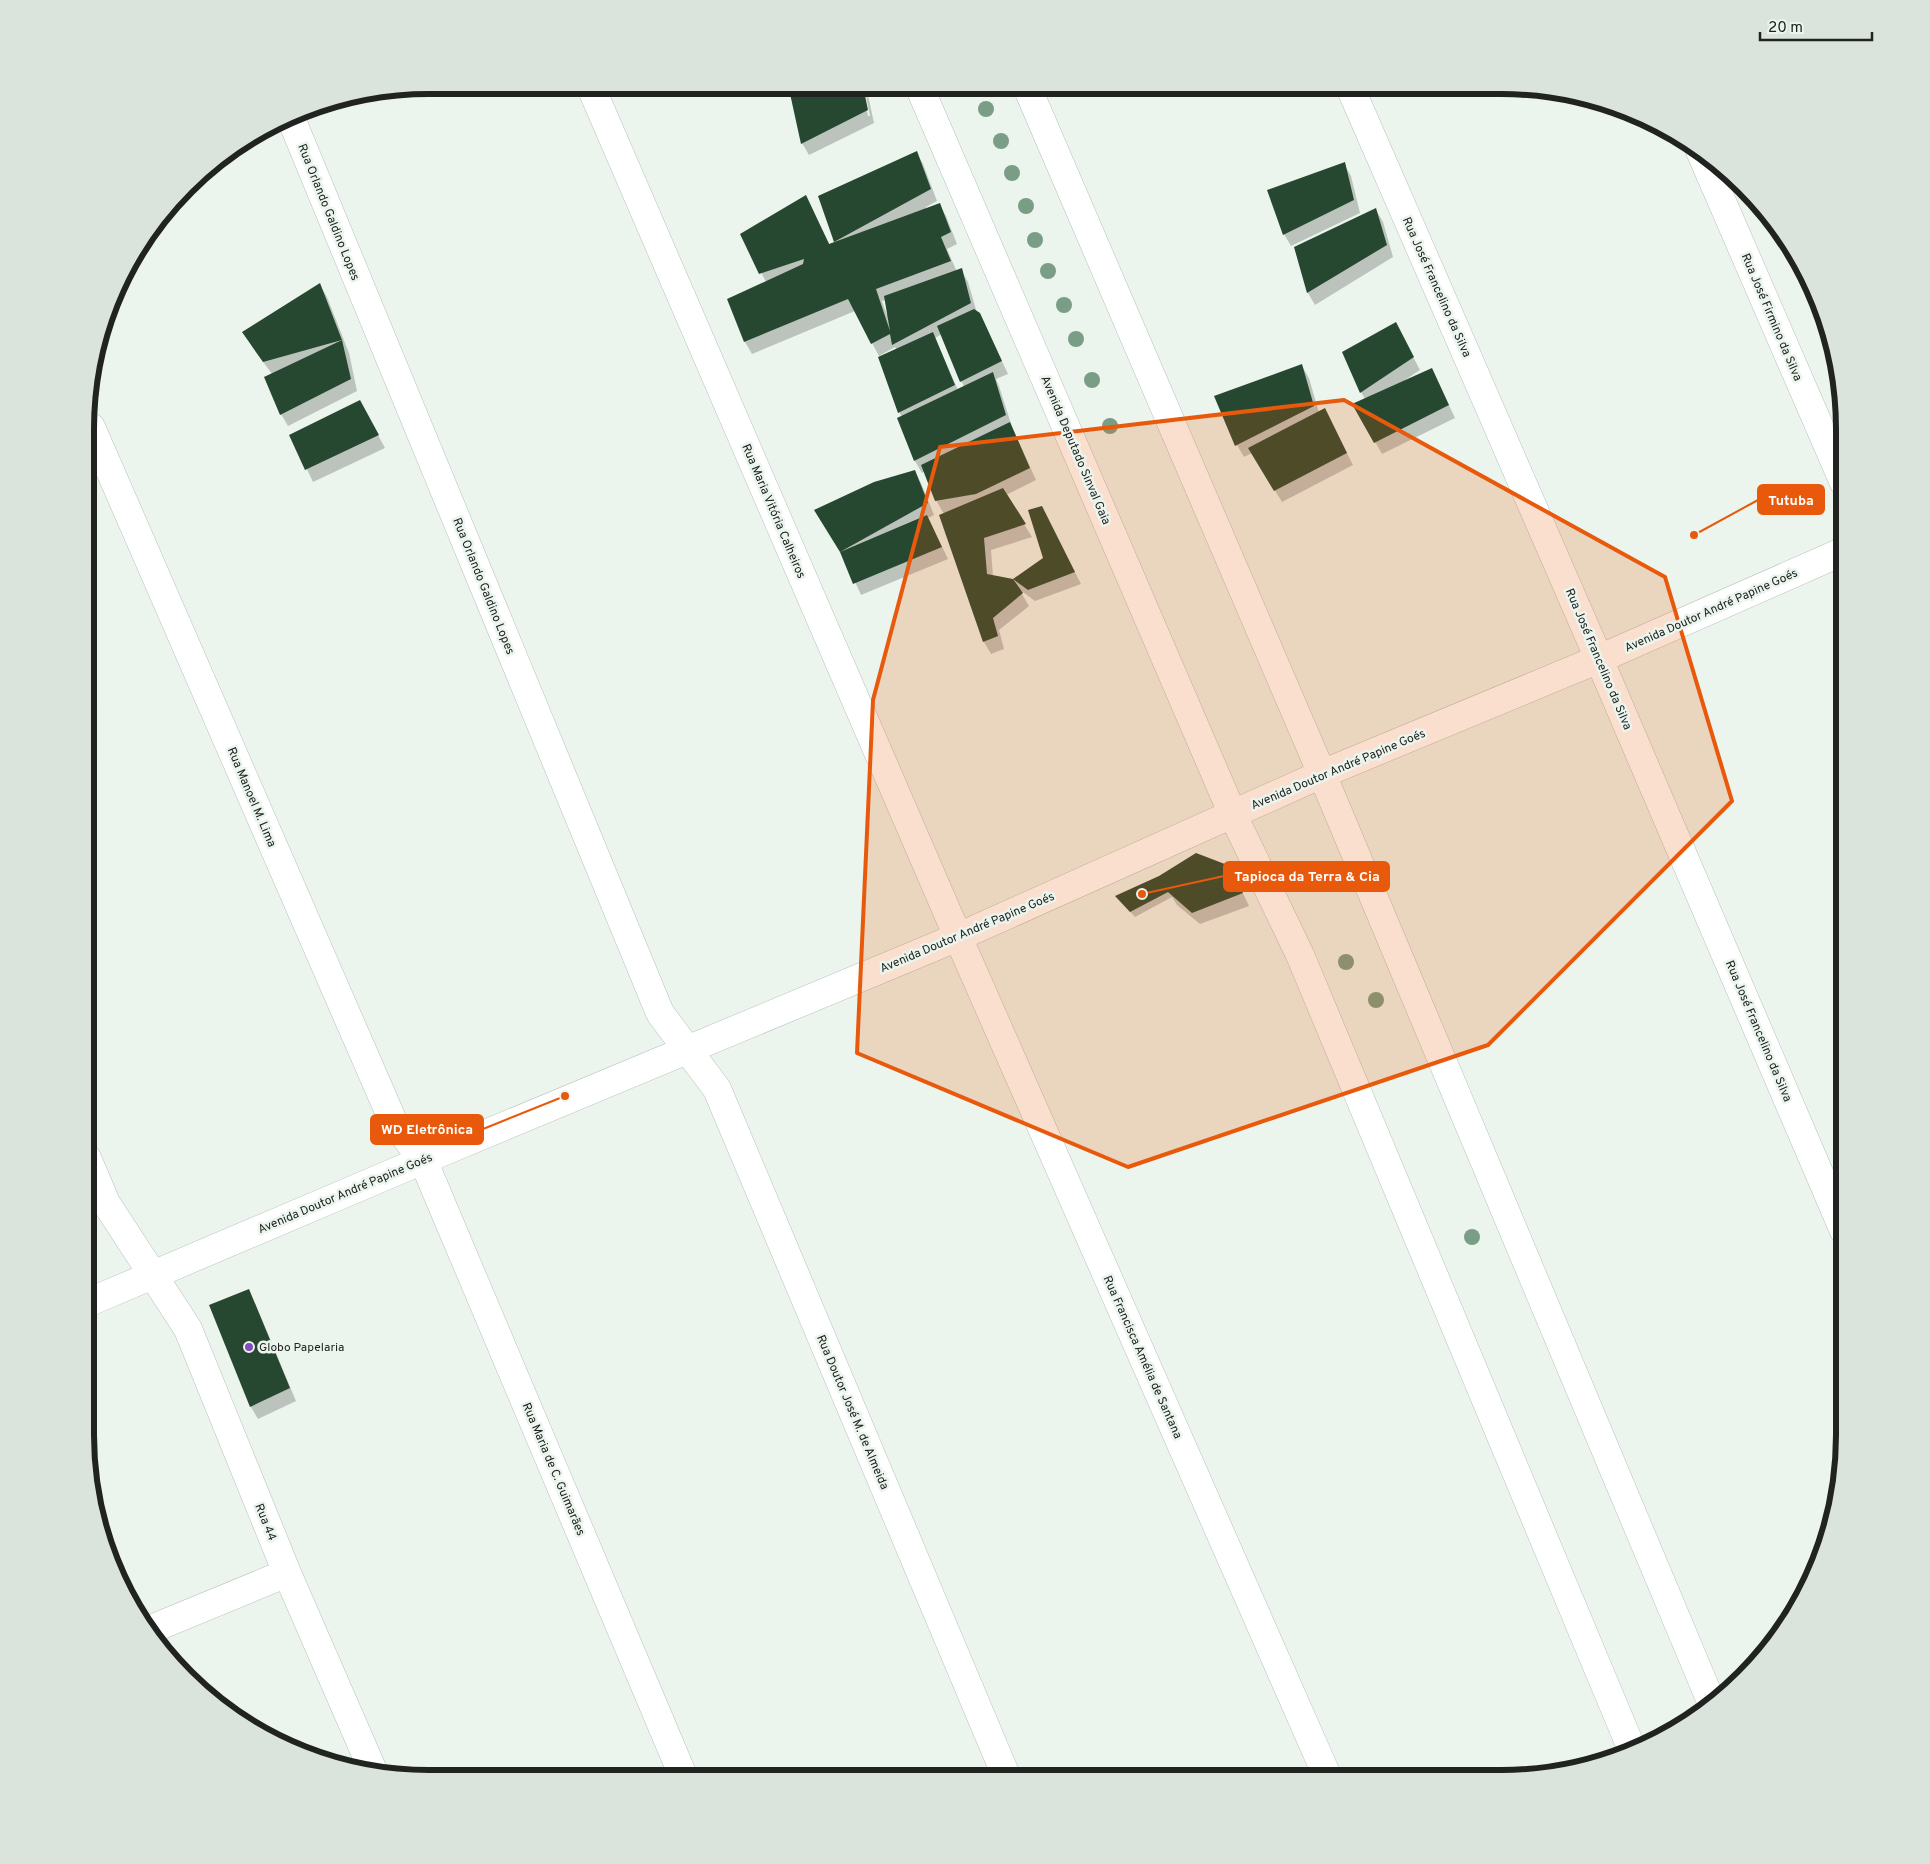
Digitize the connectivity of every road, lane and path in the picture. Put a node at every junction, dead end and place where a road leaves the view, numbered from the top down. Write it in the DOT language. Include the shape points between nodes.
graph roads {
  1 [pos="594,94"];
  2 [pos="922,94"];
  3 [pos="1030,94"];
  4 [pos="1353,94"];
  5 [pos="293,123"];
  6 [pos="1705,163"];
  7 [pos="94,434"];
  8 [pos="1836,465"];
  9 [pos="1836,555"];
  10 [pos="1599,659"];
  11 [pos="1322,774"];
  12 [pos="1233,814"];
  13 [pos="958,936"];
  14 [pos="688,1050"];
  15 [pos="423,1160"];
  16 [pos="94,1175"];
  17 [pos="1836,1212"];
  18 [pos="154,1274"];
  19 [pos="94,1300"];
  20 [pos="287,1573"];
  21 [pos="155,1628"];
  22 [pos="1709,1697"];
  23 [pos="1630,1745"];
  24 [pos="370,1765"];
  25 [pos="681,1770"];
  26 [pos="1004,1770"];
  27 [pos="1324,1770"];
  1 -- 13 [label="street, Rua Maria Vitória Calheiros"];
  2 -- 12 [label="street, Avenida Deputado Sinval Gaia"];
  3 -- 11 [label="street"];
  4 -- 10 [label="street, Rua José Francelino da Silva"];
  5 -- 14 [label="street, Rua Orlando Galdino Lopes" via="660,1013"];
  6 -- 8 [label="street, Rua José Firmino da Silva"];
  7 -- 15 [label="street, Rua Manoel M. Lima" via="393,1121"];
  9 -- 10 [label="street, Avenida Doutor André Papine Goés"];
  10 -- 11 [label="street, Avenida Doutor André Papine Goés"];
  10 -- 17 [label="street, Rua José Francelino da Silva"];
  11 -- 12 [label="street, Avenida Doutor André Papine Goés"];
  11 -- 22 [label="street"];
  12 -- 13 [label="street, Avenida Doutor André Papine Goés"];
  12 -- 23 [label="street, Avenida Deputado Sinval Gaia" via="1300,956"];
  13 -- 14 [label="street, Avenida Doutor André Papine Goés"];
  13 -- 27 [label="street, Rua Francisca Amélia de Santana"];
  14 -- 15 [label="street, Avenida Doutor André Papine Goés"];
  14 -- 26 [label="street, Rua Doutor José M. de Almeida" via="717,1089"];
  15 -- 18 [label="street, Avenida Doutor André Papine Goés"];
  15 -- 25 [label="street, Rua Maria de C. Guimarães"];
  16 -- 18 [label="street, Rua 44" via="106,1203"];
  18 -- 19 [label="street, Avenida Doutor André Papine Goés"];
  18 -- 20 [label="street, Rua 44" via="188,1329"];
  20 -- 21 [label="street"];
  20 -- 24 [label="street, Rua 44"];
}
